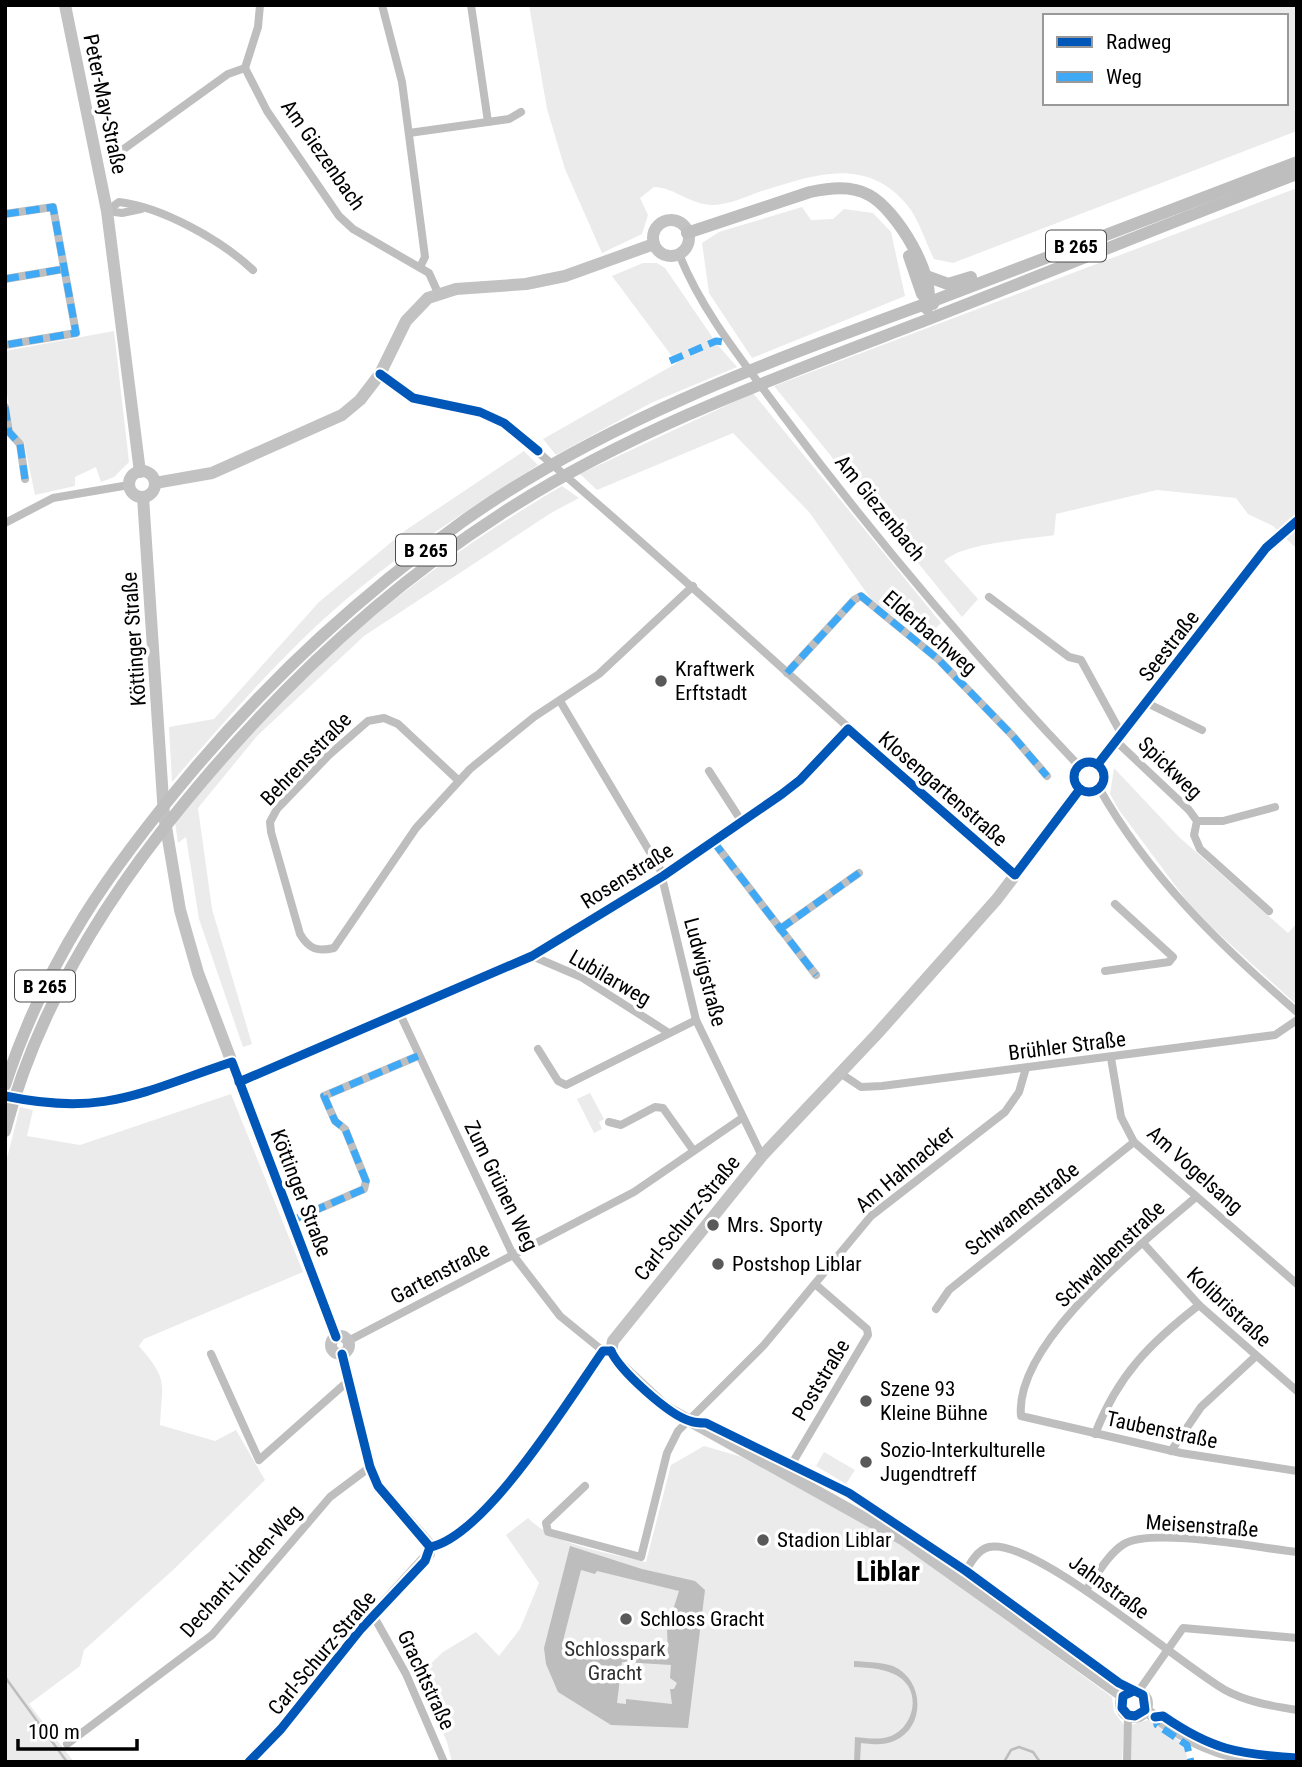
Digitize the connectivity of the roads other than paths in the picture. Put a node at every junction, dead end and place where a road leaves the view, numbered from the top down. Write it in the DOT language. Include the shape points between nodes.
graph roads {
  1 [pos="65,5"];
  2 [pos="260,5"];
  3 [pos="382,5"];
  4 [pos="471,5"];
  5 [pos="245,68"];
  6 [pos="522,112"];
  7 [pos="488,122"];
  8 [pos="409,134"];
  9 [pos="1297,162"];
  10 [pos="121,166"];
  11 [pos="1297,174"];
  12 [pos="1223,191"];
  13 [pos="107,211"];
  14 [pos="5,214"];
  15 [pos="687,233"];
  16 [pos="654,244"];
  17 [pos="679,254"];
  18 [pos="420,268"];
  19 [pos="64,269"];
  20 [pos="253,270"];
  21 [pos="921,277"];
  22 [pos="5,279"];
  23 [pos="1010,287"];
  24 [pos="438,293"];
  25 [pos="929,302"];
  26 [pos="895,315"];
  27 [pos="5,345"];
  28 [pos="380,373"];
  29 [pos="5,407"];
  30 [pos="694,412"];
  31 [pos="140,472"];
  32 [pos="25,479"];
  33 [pos="155,483"];
  34 [pos="129,485"];
  35 [pos="143,498"];
  36 [pos="5,523"];
  37 [pos="1266,548"];
  38 [pos="693,586"];
  39 [pos="989,597"];
  40 [pos="787,673"];
  41 [pos="561,701"];
  42 [pos="1147,703"];
  43 [pos="848,729"];
  44 [pos="1202,730"];
  45 [pos="1120,738"];
  46 [pos="1098,764"];
  47 [pos="1079,766"];
  48 [pos="709,771"];
  49 [pos="1047,776"];
  50 [pos="459,781"];
  51 [pos="1099,788"];
  52 [pos="1080,789"];
  53 [pos="1275,807"];
  54 [pos="1197,821"];
  55 [pos="742,822"];
  56 [pos="713,841"];
  57 [pos="859,873"];
  58 [pos="1015,875"];
  59 [pos="663,876"];
  60 [pos="1115,904"];
  61 [pos="1269,911"];
  62 [pos="780,929"];
  63 [pos="532,956"];
  64 [pos="1105,971"];
  65 [pos="816,975"];
  66 [pos="1297,1012"];
  67 [pos="400,1014"];
  68 [pos="696,1020"];
  69 [pos="1297,1020"];
  70 [pos="669,1033"];
  71 [pos="538,1049"];
  72 [pos="418,1056"];
  73 [pos="1111,1058"];
  74 [pos="232,1062"];
  75 [pos="1026,1068"];
  76 [pos="840,1073"];
  77 [pos="5,1086"];
  78 [pos="5,1096"];
  79 [pos="742,1118"];
  80 [pos="609,1122"];
  81 [pos="5,1132"];
  82 [pos="1134,1142"];
  83 [pos="693,1150"];
  84 [pos="762,1156"];
  85 [pos="1196,1197"];
  86 [pos="293,1220"];
  87 [pos="1143,1243"];
  88 [pos="513,1255"];
  89 [pos="815,1284"];
  90 [pos="1297,1284"];
  91 [pos="1199,1306"];
  92 [pos="936,1309"];
  93 [pos="342,1339"];
  94 [pos="607,1351"];
  95 [pos="211,1354"];
  96 [pos="1256,1356"];
  97 [pos="347,1382"];
  98 [pos="1297,1391"];
  99 [pos="1021,1416"];
  100 [pos="689,1421"];
  101 [pos="1095,1434"];
  102 [pos="1171,1451"];
  103 [pos="370,1467"];
  104 [pos="1297,1471"];
  105 [pos="787,1472"];
  106 [pos="585,1486"];
  107 [pos="430,1547"];
  108 [pos="1297,1552"];
  109 [pos="962,1578"];
  110 [pos="1086,1590"];
  111 [pos="373,1615"];
  112 [pos="1297,1638"];
  113 [pos="1166,1651"];
  114 [pos="1138,1692"];
  115 [pos="1123,1696"];
  116 [pos="1145,1710"];
  117 [pos="1297,1710"];
  118 [pos="1128,1715"];
  119 [pos="67,1744"];
  120 [pos="249,1762"];
  121 [pos="444,1762"];
  122 [pos="1126,1762"];
  123 [pos="1273,1762"];
  1 -- 13 [label="street, Peter-May-Straße"];
  2 -- 5 [label="street"];
  3 -- 8 [label="street" via="402,82"];
  4 -- 7 [label="street"];
  5 -- 10 [label="street" via="229,74 121,151"];
  5 -- 18 [label="street, Am Giezenbach" via="267,111 339,216"];
  6 -- 7 [label="street" via="509,120"];
  7 -- 8 [label="street"];
  8 -- 18 [label="street" via="425,257"];
  9 -- 12 [label="main road, B 265"];
  11 -- 23 [label="main road, B 265"];
  12 -- 21 [label="main road" via="1178,199 953,284"];
  12 -- 25 [label="main road, B 265"];
  13 -- 20 [label="street" via="119,202 154,210 236,254"];
  13 -- 31 [label="street"];
  14 -- 19 [label="street" via="53,207"];
  15 -- 16 [label="street" via="678,222 665,222 654,232"];
  15 -- 17 [label="street" via="687,245"];
  15 -- 21 [label="main road" via="810,192 840,188 862,192 880,202 896,220"];
  16 -- 17 [label="street" via="664,255"];
  16 -- 24 [label="street" via="565,276"];
  17 -- 47 [label="street, Am Giezenbach" via="696,291 738,352 894,559"];
  18 -- 24 [label="street, Am Giezenbach" via="429,273"];
  19 -- 22 [label="street"];
  19 -- 27 [label="street" via="76,333"];
  21 -- 25 [label="main road" via="922,294"];
  21 -- 26 [label="main road" via="911,300"];
  23 -- 25 [label="main road" via="945,306"];
  23 -- 30 [label="main road, B 265"];
  24 -- 28 [label="street" via="407,320"];
  25 -- 26 [label="main road, B 265"];
  25 -- 30 [label="main road" via="921,313 785,365"];
  26 -- 77 [label="main road, B 265" via="739,373 606,436 464,521 344,613 240,715 97,892 23,1033"];
  28 -- 33 [label="street" via="342,415 212,473"];
  28 -- 38 [label="street, Klosengartenstraße" via="413,398 480,412 504,423"];
  29 -- 32 [label="street" via="9,432 19,444"];
  30 -- 81 [label="main road, B 265" via="566,475 459,542 335,641 243,731 143,853 82,944 39,1034"];
  31 -- 33 [label="street" via="150,474"];
  31 -- 34 [label="street" via="132,476"];
  33 -- 35 [label="street" via="152,493"];
  34 -- 35 [label="street" via="133,494"];
  34 -- 36 [label="street" via="53,498"];
  35 -- 74 [label="street, Köttinger Straße" via="171,867 198,973"];
  37 -- 42 [label="street, Seestraße"];
  38 -- 40 [label="street, Klosengartenstraße"];
  38 -- 41 [label="street, Behrensstraße" via="598,674"];
  39 -- 45 [label="street" via="1069,657 1081,660"];
  40 -- 43 [label="street, Klosengartenstraße"];
  40 -- 49 [label="street, Elderbachweg" via="861,596 938,659"];
  41 -- 50 [label="street, Behrensstraße" via="534,717"];
  41 -- 59 [label="street, Ludwigstraße"];
  42 -- 44 [label="street, Seestraße"];
  42 -- 45 [label="street, Seestraße"];
  43 -- 55 [label="street, Rosenstraße" via="800,780"];
  43 -- 58 [label="street, Klosengartenstraße"];
  45 -- 46 [label="street, Seestraße"];
  45 -- 54 [label="street, Spickweg"];
  46 -- 47 [label="street"];
  46 -- 51 [label="street" via="1104,774"];
  47 -- 52 [label="street" via="1074,778"];
  48 -- 55 [label="street"];
  50 -- 50 [label="street, Behrensstraße" via="416,828 334,948 316,950 307,945 271,832 277,809 368,721 384,718 398,724"];
  51 -- 52 [label="street" via="1090,792"];
  51 -- 66 [label="street" via="1166,884 1206,930"];
  52 -- 58 [label="street, Carl-Schurz-Straße"];
  53 -- 54 [label="street, Spickweg" via="1223,821"];
  54 -- 61 [label="street, Spickweg" via="1194,835 1200,849"];
  55 -- 56 [label="street, Rosenstraße"];
  56 -- 59 [label="street, Rosenstraße"];
  56 -- 62 [label="street"];
  57 -- 62 [label="street"];
  58 -- 76 [label="street, Carl-Schurz-Straße"];
  59 -- 63 [label="street, Rosenstraße"];
  59 -- 68 [label="street, Ludwigstraße"];
  60 -- 64 [label="street" via="1173,957 1169,962"];
  62 -- 65 [label="street"];
  63 -- 67 [label="street, Rosenstraße"];
  63 -- 70 [label="street, Lubilarweg" via="581,977"];
  67 -- 72 [label="street, Zum Grünen Weg"];
  68 -- 70 [label="street"];
  68 -- 79 [label="street, Ludwigstraße"];
  69 -- 73 [label="street, Brühler Straße" via="1275,1035"];
  70 -- 71 [label="street" via="566,1085 558,1081"];
  72 -- 86 [label="street" via="324,1096 335,1121 345,1129 366,1181 364,1189"];
  72 -- 88 [label="street, Zum Grünen Weg"];
  73 -- 75 [label="street, Brühler Straße"];
  73 -- 82 [label="street, Am Vogelsang" via="1121,1117"];
  74 -- 78 [label="street" via="131,1098 75,1105"];
  74 -- 86 [label="street, Köttinger Straße"];
  75 -- 76 [label="street, Brühler Straße" via="861,1087"];
  75 -- 89 [label="street, Am Hahnacker" via="1019,1092 1005,1112 871,1216"];
  76 -- 84 [label="street, Carl-Schurz-Straße"];
  79 -- 83 [label="street, Gartenstraße"];
  79 -- 84 [label="street, Ludwigstraße"];
  80 -- 83 [label="street" via="621,1125 655,1107 663,1108"];
  82 -- 85 [label="street, Am Vogelsang"];
  82 -- 92 [label="street, Schwanenstraße" via="949,1290"];
  83 -- 88 [label="street, Gartenstraße" via="634,1192"];
  84 -- 94 [label="street, Carl-Schurz-Straße"];
  85 -- 87 [label="street, Schwalbenstraße"];
  85 -- 90 [label="street, Am Vogelsang"];
  86 -- 93 [label="street, Köttinger Straße"];
  87 -- 91 [label="street, Kolibristraße"];
  87 -- 99 [label="street, Schwalbenstraße" via="1090,1292 1040,1354 1028,1377"];
  88 -- 93 [label="street, Gartenstraße"];
  88 -- 94 [label="street, Zum Grünen Weg" via="560,1316"];
  89 -- 100 [label="street, Am Hahnacker" via="764,1345"];
  89 -- 105 [label="street, Poststraße" via="869,1335"];
  91 -- 96 [label="street, Kolibristraße"];
  91 -- 101 [label="street" via="1140,1356 1108,1400"];
  93 -- 97 [label="street, Köttinger Straße" via="330,1347 342,1354"];
  94 -- 100 [label="street" via="664,1406"];
  94 -- 107 [label="street, Carl-Schurz-Straße" via="506,1489 484,1512 443,1543"];
  95 -- 97 [label="street" via="259,1460"];
  96 -- 98 [label="street, Kolibristraße"];
  96 -- 102 [label="street" via="1201,1407"];
  97 -- 103 [label="street"];
  99 -- 101 [label="street, Taubenstraße"];
  100 -- 105 [label="street"];
  100 -- 106 [label="street, Am Hahnacker" via="678,1431 667,1454 641,1557 548,1532 546,1523"];
  101 -- 102 [label="street, Taubenstraße"];
  102 -- 104 [label="street, Taubenstraße"];
  103 -- 107 [label="street" via="378,1486"];
  103 -- 119 [label="street, Dechant-Linden-Weg" via="330,1497 212,1634"];
  105 -- 109 [label="street"];
  107 -- 111 [label="street, Carl-Schurz-Straße" via="425,1561"];
  108 -- 110 [label="street, Meisenstraße" via="1139,1538 1115,1552"];
  109 -- 110 [label="street, Jahnstraße" via="978,1553 1001,1547 1059,1571"];
  109 -- 115 [label="street"];
  110 -- 113 [label="street, Jahnstraße"];
  111 -- 120 [label="street, Carl-Schurz-Straße"];
  111 -- 121 [label="street, Grachtstraße" via="406,1674"];
  112 -- 113 [label="street" via="1183,1628"];
  113 -- 114 [label="street"];
  113 -- 117 [label="street, Jahnstraße" via="1226,1691 1264,1705"];
  114 -- 115 [label="street"];
  114 -- 116 [label="street" via="1146,1699"];
  115 -- 118 [label="street" via="1122,1708"];
  116 -- 118 [label="street"];
  116 -- 123 [label="street" via="1183,1737 1218,1754"];
  118 -- 122 [label="street"];
}
